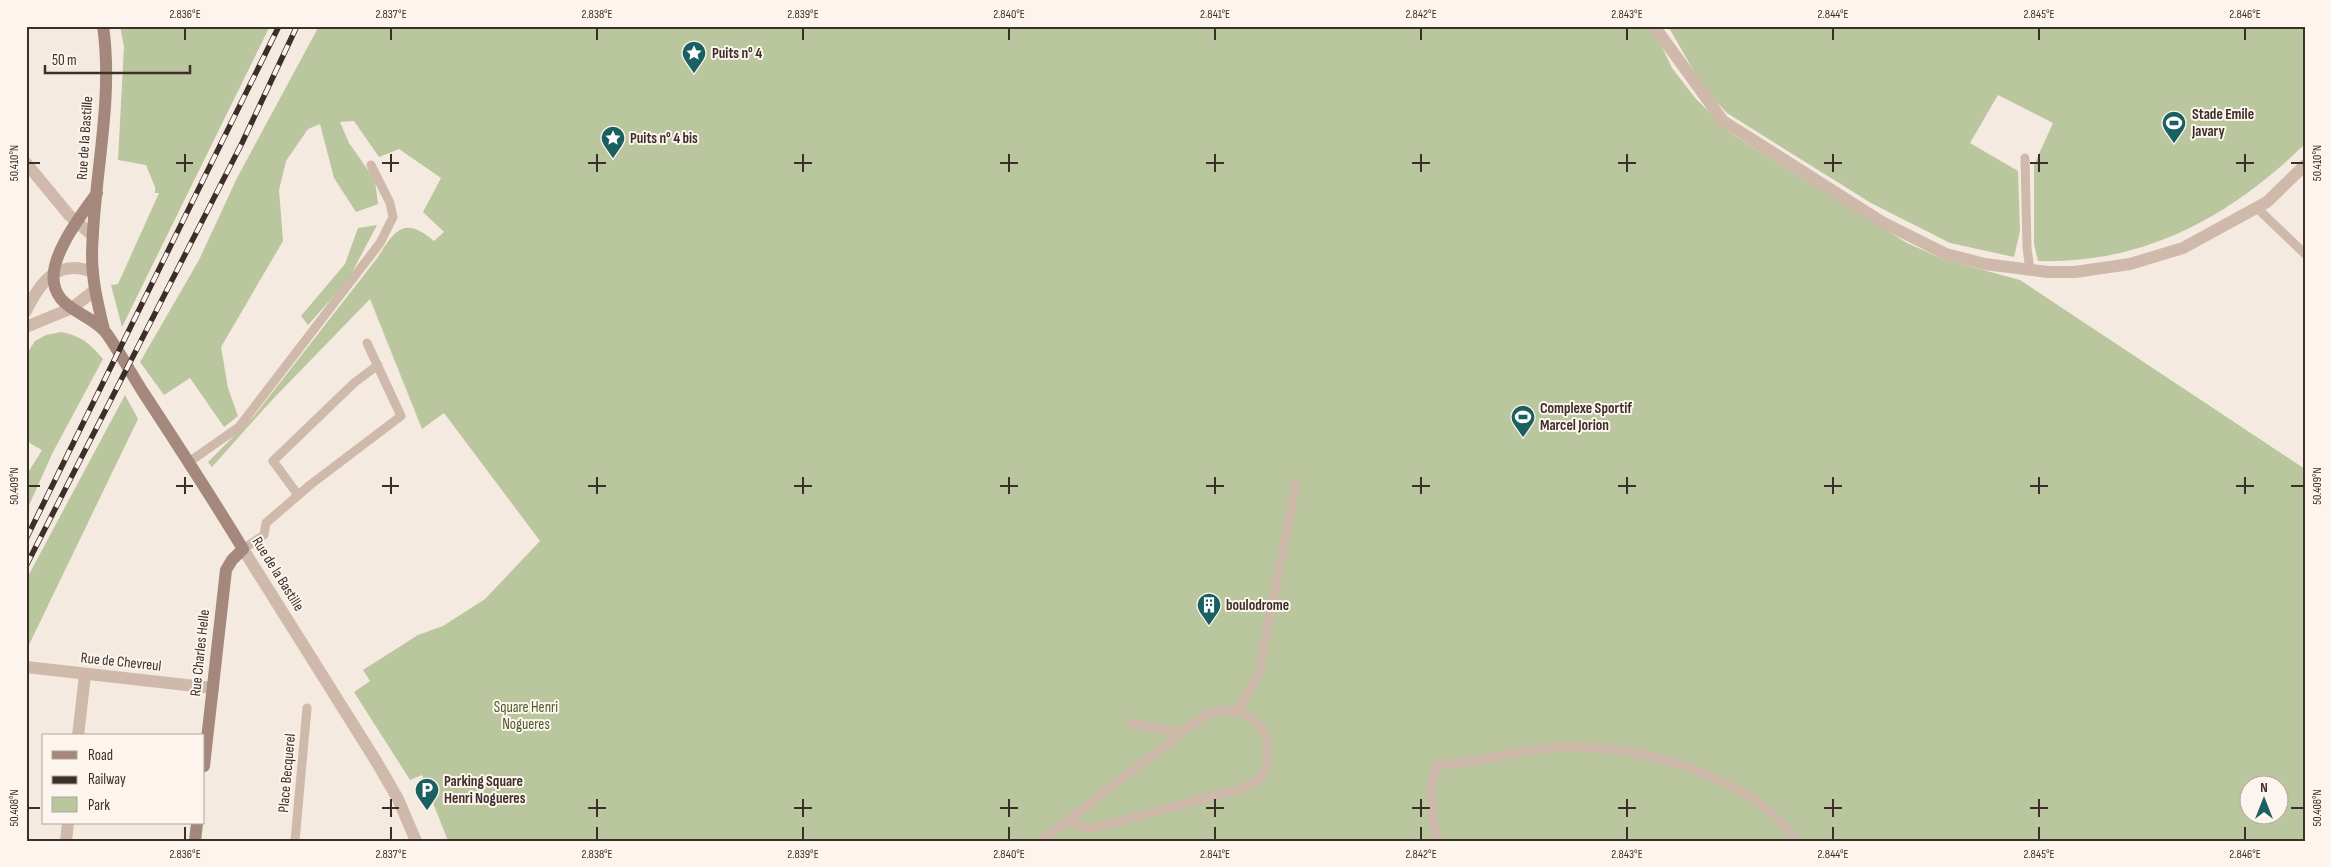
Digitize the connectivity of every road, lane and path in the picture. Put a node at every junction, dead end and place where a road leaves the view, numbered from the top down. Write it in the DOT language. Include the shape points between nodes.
graph roads {
  1 [pos="103,26"];
  2 [pos="1654,26"];
  3 [pos="2025,158"];
  4 [pos="26,163"];
  5 [pos="371,166"];
  6 [pos="2305,166"];
  7 [pos="97,192"];
  8 [pos="2257,208"];
  9 [pos="76,222"];
  10 [pos="93,236"];
  11 [pos="2305,254"];
  12 [pos="2030,270"];
  13 [pos="93,272"];
  14 [pos="53,273"];
  15 [pos="95,290"];
  16 [pos="72,308"];
  17 [pos="26,311"];
  18 [pos="26,326"];
  19 [pos="104,330"];
  20 [pos="368,343"];
  21 [pos="378,365"];
  22 [pos="189,462"];
  23 [pos="1296,483"];
  24 [pos="298,495"];
  25 [pos="243,549"];
  26 [pos="26,668"];
  27 [pos="85,675"];
  28 [pos="213,688"];
  29 [pos="307,708"];
  30 [pos="1236,711"];
  31 [pos="1132,723"];
  32 [pos="1181,733"];
  33 [pos="78,734"];
  34 [pos="205,757"];
  35 [pos="1067,821"];
  36 [pos="68,824"];
  37 [pos="197,824"];
  38 [pos="66,841"];
  39 [pos="195,841"];
  40 [pos="295,841"];
  41 [pos="416,841"];
  42 [pos="1041,841"];
  43 [pos="1439,841"];
  44 [pos="1798,841"];
  1 -- 7 [label="street, Rue de la Bastille" via="106,50"];
  2 -- 12 [label="street" via="1723,121 1882,222 1946,254"];
  3 -- 12 [label="lane"];
  4 -- 9 [label="street"];
  5 -- 22 [label="lane" via="390,203 393,217 380,244 239,427"];
  6 -- 8 [label="street"];
  7 -- 9 [label="street, Rue de la Bastille"];
  7 -- 10 [label="street, Rue de la Bastille"];
  8 -- 11 [label="lane"];
  8 -- 12 [label="street" via="2183,248 2130,264 2075,272"];
  9 -- 10 [label="street"];
  9 -- 14 [label="street, Rue de la Bastille"];
  10 -- 13 [label="street, Rue de la Bastille"];
  13 -- 14 [label="street" via="72,268"];
  13 -- 15 [label="street, Rue de la Bastille"];
  14 -- 16 [label="street, Rue de la Bastille" via="58,296"];
  14 -- 17 [label="street"];
  15 -- 16 [label="street"];
  15 -- 19 [label="street, Rue de la Bastille"];
  16 -- 18 [label="street"];
  16 -- 19 [label="street, Rue de la Bastille"];
  19 -- 22 [label="street, Rue de la Bastille"];
  20 -- 21 [label="lane"];
  21 -- 24 [label="lane" via="354,383 273,461"];
  21 -- 24 [label="lane" via="402,416"];
  22 -- 25 [label="street, Rue de la Bastille"];
  23 -- 30 [label="lane" via="1259,672"];
  24 -- 25 [label="lane" via="266,523 264,535"];
  25 -- 28 [label="street, Rue Charles Helle" via="226,570"];
  25 -- 41 [label="street, Rue de la Bastille" via="376,761 398,799"];
  26 -- 27 [label="street, Rue de Chevreul"];
  27 -- 28 [label="street, Rue de Chevreul"];
  27 -- 33 [label="street"];
  28 -- 34 [label="street, Rue Charles Helle"];
  29 -- 40 [label="lane, Place Becquerel"];
  30 -- 32 [label="lane" via="1210,713"];
  30 -- 35 [label="lane" via="1254,719 1267,740 1266,764 1261,776 1252,783 1242,789 1093,828"];
  31 -- 32 [label="lane"];
  32 -- 35 [label="lane"];
  35 -- 42 [label="lane"];
  36 -- 38 [label="street"];
  37 -- 39 [label="street"];
  43 -- 44 [label="lane" via="1433,822 1431,785 1437,765 1566,747 1637,754 1705,774 1768,811"];
}
